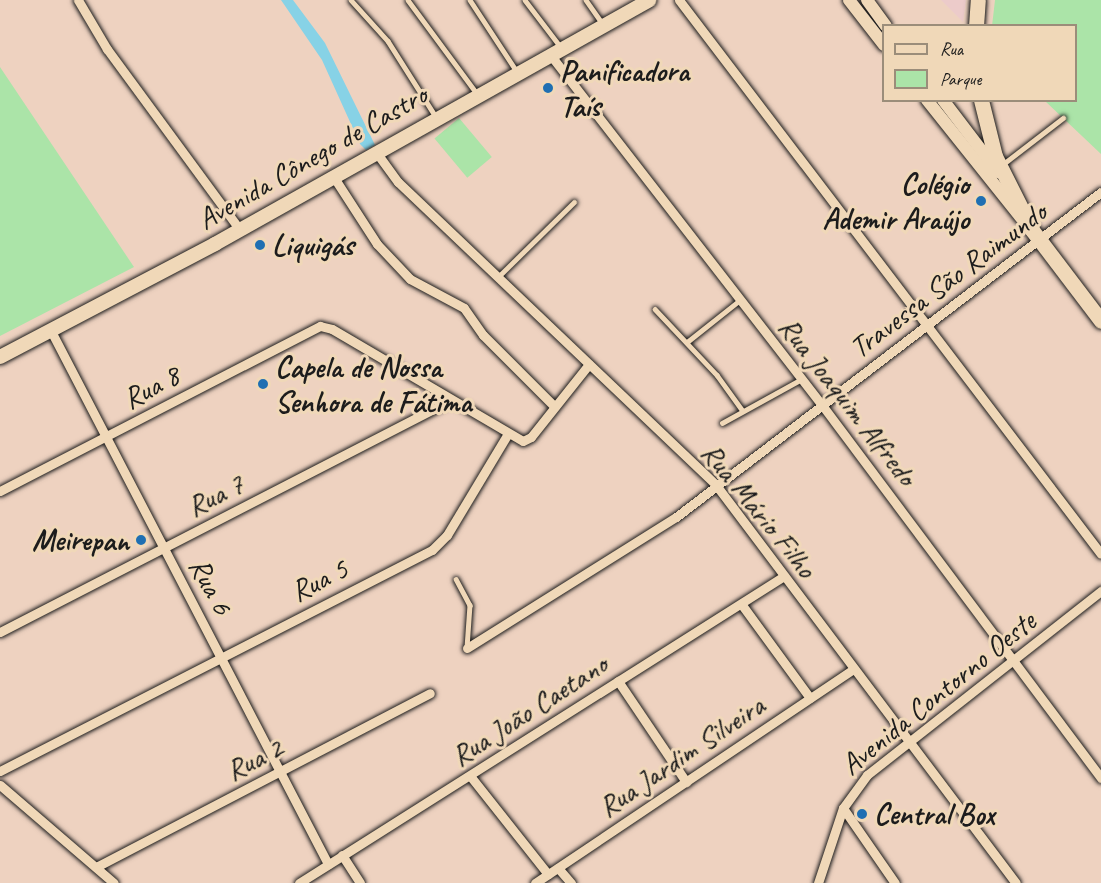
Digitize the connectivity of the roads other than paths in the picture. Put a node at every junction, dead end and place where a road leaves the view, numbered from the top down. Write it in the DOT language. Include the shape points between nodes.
graph roads {
  1 [pos="78,0"];
  2 [pos="351,0"];
  3 [pos="408,0"];
  4 [pos="470,0"];
  5 [pos="525,0"];
  6 [pos="586,0"];
  7 [pos="679,0"];
  8 [pos="849,0"];
  9 [pos="867,0"];
  10 [pos="978,0"];
  11 [pos="641,2"];
  12 [pos="885,24"];
  13 [pos="976,24"];
  14 [pos="604,26"];
  15 [pos="882,42"];
  16 [pos="558,54"];
  17 [pos="520,75"];
  18 [pos="478,95"];
  19 [pos="929,102"];
  20 [pos="945,102"];
  21 [pos="982,102"];
  22 [pos="436,117"];
  23 [pos="1063,118"];
  24 [pos="376,152"];
  25 [pos="1000,167"];
  26 [pos="333,176"];
  27 [pos="1008,185"];
  28 [pos="1101,192"];
  29 [pos="574,202"];
  30 [pos="240,230"];
  31 [pos="1036,235"];
  32 [pos="497,278"];
  33 [pos="740,300"];
  34 [pos="655,309"];
  35 [pos="1099,313"];
  36 [pos="928,325"];
  37 [pos="51,331"];
  38 [pos="687,342"];
  39 [pos="0,357"];
  40 [pos="589,364"];
  41 [pos="800,380"];
  42 [pos="451,400"];
  43 [pos="822,405"];
  44 [pos="554,406"];
  45 [pos="743,411"];
  46 [pos="722,423"];
  47 [pos="507,435"];
  48 [pos="106,437"];
  49 [pos="716,485"];
  50 [pos="0,491"];
  51 [pos="163,549"];
  52 [pos="1101,554"];
  53 [pos="784,576"];
  54 [pos="456,579"];
  55 [pos="1101,591"];
  56 [pos="742,605"];
  57 [pos="0,632"];
  58 [pos="466,648"];
  59 [pos="222,657"];
  60 [pos="1014,660"];
  61 [pos="853,669"];
  62 [pos="618,681"];
  63 [pos="430,693"];
  64 [pos="810,698"];
  65 [pos="909,742"];
  66 [pos="0,771"];
  67 [pos="281,773"];
  68 [pos="471,777"];
  69 [pos="1101,777"];
  70 [pos="686,782"];
  71 [pos="0,785"];
  72 [pos="843,808"];
  73 [pos="342,855"];
  74 [pos="328,864"];
  75 [pos="98,866"];
  76 [pos="558,868"];
  77 [pos="548,874"];
  78 [pos="114,883"];
  79 [pos="299,883"];
  80 [pos="360,883"];
  81 [pos="535,883"];
  82 [pos="571,883"];
  83 [pos="818,883"];
  84 [pos="896,883"];
  85 [pos="1016,883"];
  1 -- 30 [label="street" via="107,49"];
  2 -- 22 [label="lane" via="388,41"];
  3 -- 18 [label="lane"];
  4 -- 17 [label="lane"];
  5 -- 16 [label="lane"];
  6 -- 14 [label="lane"];
  7 -- 36 [label="street"];
  8 -- 15 [label="street"];
  9 -- 12 [label="street"];
  10 -- 13 [label="main road"];
  11 -- 14 [label="main road, Avenida Cônego de Castro"];
  14 -- 16 [label="main road, Avenida Cônego de Castro"];
  16 -- 17 [label="main road, Avenida Cônego de Castro"];
  16 -- 33 [label="street, Rua Joaquim Alfredo"];
  17 -- 18 [label="main road, Avenida Cônego de Castro"];
  18 -- 22 [label="main road, Avenida Cônego de Castro"];
  19 -- 31 [label="street"];
  20 -- 27 [label="street"];
  21 -- 25 [label="main road"];
  22 -- 24 [label="main road, Avenida Cônego de Castro"];
  23 -- 25 [label="lane"];
  24 -- 26 [label="main road, Avenida Cônego de Castro"];
  24 -- 32 [label="street, Rua Mário Filho" via="398,182"];
  25 -- 27 [label="main road"];
  26 -- 30 [label="main road, Avenida Cônego de Castro"];
  26 -- 44 [label="street" via="377,244 410,279 464,308 483,335"];
  27 -- 31 [label="main road"];
  28 -- 31 [label="street, Travessa São Raimundo"];
  29 -- 32 [label="lane"];
  30 -- 37 [label="main road, Avenida Cônego de Castro"];
  31 -- 35 [label="main road"];
  31 -- 36 [label="street, Travessa São Raimundo"];
  32 -- 40 [label="street, Rua Mário Filho"];
  33 -- 38 [label="lane"];
  33 -- 41 [label="street, Rua Joaquim Alfredo"];
  34 -- 38 [label="lane"];
  36 -- 43 [label="street, Travessa São Raimundo"];
  36 -- 52 [label="street"];
  37 -- 39 [label="main road, Avenida Cônego de Castro"];
  37 -- 48 [label="street, Rua 6"];
  38 -- 45 [label="lane"];
  40 -- 44 [label="street"];
  40 -- 49 [label="street, Rua Mário Filho"];
  41 -- 43 [label="street, Rua Joaquim Alfredo"];
  41 -- 45 [label="lane"];
  42 -- 47 [label="street"];
  42 -- 48 [label="street, Rua 8" via="324,326"];
  42 -- 51 [label="street, Rua 7"];
  43 -- 49 [label="street, Travessa São Raimundo"];
  43 -- 60 [label="street, Rua Joaquim Alfredo"];
  44 -- 47 [label="street" via="527,440"];
  45 -- 46 [label="lane"];
  47 -- 59 [label="street, Rua 5" via="447,535 432,550"];
  48 -- 50 [label="street, Rua 8"];
  48 -- 51 [label="street, Rua 6"];
  49 -- 53 [label="street, Rua Mário Filho"];
  49 -- 58 [label="street, Travessa São Raimundo" via="676,517"];
  51 -- 57 [label="street, Rua 7"];
  51 -- 59 [label="street, Rua 6"];
  53 -- 56 [label="street, Rua João Caetano"];
  53 -- 61 [label="street, Rua Mário Filho"];
  54 -- 58 [label="lane" via="470,605"];
  55 -- 60 [label="street, Avenida Contorno Oeste"];
  56 -- 62 [label="street, Rua João Caetano"];
  56 -- 64 [label="street"];
  59 -- 66 [label="street, Rua 5"];
  59 -- 67 [label="street, Rua 6"];
  60 -- 65 [label="street, Avenida Contorno Oeste"];
  60 -- 69 [label="street, Rua Joaquim Alfredo"];
  61 -- 64 [label="street, Rua Jardim Silveira"];
  61 -- 65 [label="street, Rua Mário Filho"];
  62 -- 68 [label="street, Rua João Caetano"];
  62 -- 70 [label="street"];
  63 -- 67 [label="street, Rua 2"];
  64 -- 70 [label="street, Rua Jardim Silveira"];
  65 -- 72 [label="street, Avenida Contorno Oeste" via="862,779"];
  65 -- 85 [label="street, Rua Mário Filho"];
  67 -- 74 [label="street, Rua 6"];
  67 -- 75 [label="street, Rua 2"];
  68 -- 73 [label="street, Rua João Caetano"];
  68 -- 77 [label="street"];
  70 -- 76 [label="street, Rua Jardim Silveira"];
  71 -- 75 [label="street"];
  72 -- 83 [label="street, Avenida Contorno Oeste"];
  72 -- 84 [label="street"];
  73 -- 74 [label="street, Rua João Caetano"];
  73 -- 80 [label="street"];
  74 -- 79 [label="street, Rua João Caetano"];
  75 -- 78 [label="street"];
  76 -- 77 [label="street, Rua Jardim Silveira"];
  76 -- 82 [label="street"];
  77 -- 81 [label="street, Rua Jardim Silveira"];
}
